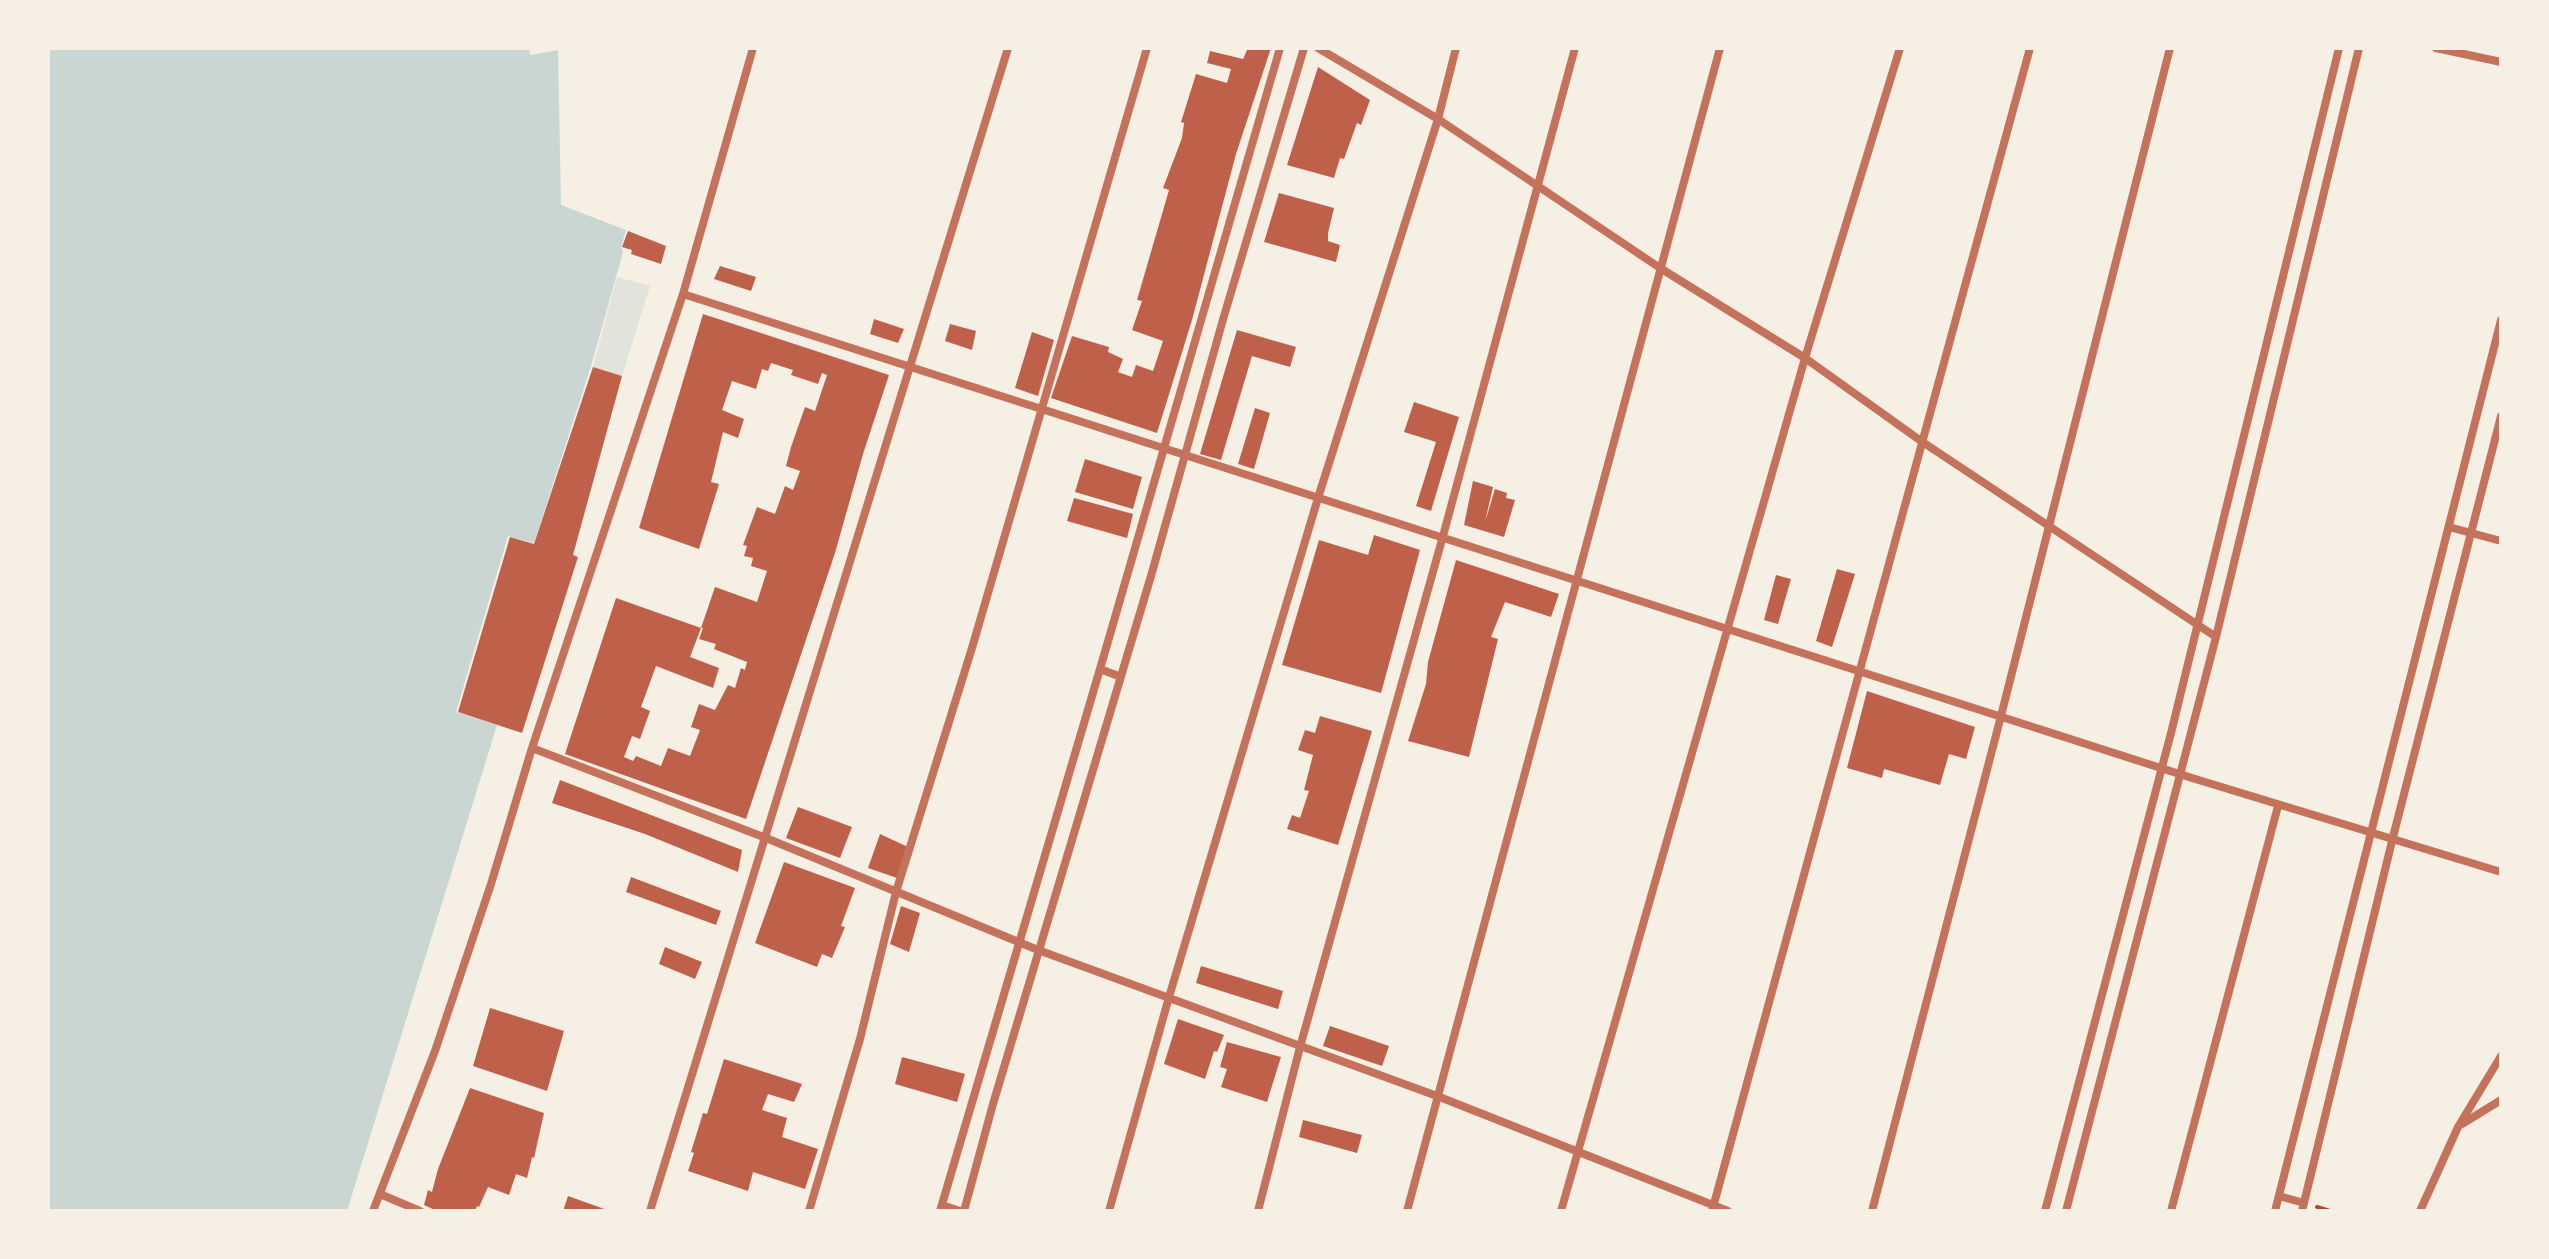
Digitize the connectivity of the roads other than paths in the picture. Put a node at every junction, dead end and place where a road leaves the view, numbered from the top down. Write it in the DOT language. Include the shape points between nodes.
graph roads {
  1 [pos="753,48"];
  2 [pos="1008,48"];
  3 [pos="1147,48"];
  4 [pos="1280,48"];
  5 [pos="1304,48"];
  6 [pos="1318,48"];
  7 [pos="1456,48"];
  8 [pos="1575,48"];
  9 [pos="1720,48"];
  10 [pos="1900,48"];
  11 [pos="2030,48"];
  12 [pos="2170,48"];
  13 [pos="2339,48"];
  14 [pos="2359,48"];
  15 [pos="2436,48"];
  16 [pos="2501,62"];
  17 [pos="1438,119"];
  18 [pos="1539,186"];
  19 [pos="1241,187"];
  20 [pos="1261,193"];
  21 [pos="1660,268"];
  22 [pos="683,294"];
  23 [pos="1206,310"];
  24 [pos="1224,316"];
  25 [pos="2501,320"];
  26 [pos="1805,358"];
  27 [pos="912,367"];
  28 [pos="1040,410"];
  29 [pos="2501,416"];
  30 [pos="1921,441"];
  31 [pos="1164,449"];
  32 [pos="1185,457"];
  33 [pos="1318,498"];
  34 [pos="2048,525"];
  35 [pos="2449,527"];
  36 [pos="2471,533"];
  37 [pos="1443,536"];
  38 [pos="2501,541"];
  39 [pos="1577,580"];
  40 [pos="2197,624"];
  41 [pos="1727,629"];
  42 [pos="2216,637"];
  43 [pos="1100,669"];
  44 [pos="1859,670"];
  45 [pos="1121,677"];
  46 [pos="2001,716"];
  47 [pos="532,748"];
  48 [pos="2161,768"];
  49 [pos="2180,774"];
  50 [pos="2278,806"];
  51 [pos="2370,830"];
  52 [pos="2393,837"];
  53 [pos="766,838"];
  54 [pos="2501,872"];
  55 [pos="896,892"];
  56 [pos="1018,941"];
  57 [pos="1038,950"];
  58 [pos="1169,997"];
  59 [pos="1300,1047"];
  60 [pos="2501,1056"];
  61 [pos="981,1070"];
  62 [pos="1001,1075"];
  63 [pos="1437,1096"];
  64 [pos="2501,1100"];
  65 [pos="2458,1127"];
  66 [pos="1576,1153"];
  67 [pos="380,1194"];
  68 [pos="2279,1196"];
  69 [pos="2303,1207"];
  70 [pos="941,1208"];
  71 [pos="1713,1208"];
  72 [pos="373,1211"];
  73 [pos="420,1211"];
  74 [pos="650,1211"];
  75 [pos="809,1211"];
  76 [pos="962,1211"];
  77 [pos="1109,1211"];
  78 [pos="1258,1211"];
  79 [pos="1407,1211"];
  80 [pos="1561,1211"];
  81 [pos="1728,1211"];
  82 [pos="1872,1211"];
  83 [pos="2045,1211"];
  84 [pos="2066,1211"];
  85 [pos="2171,1211"];
  86 [pos="2275,1211"];
  87 [pos="2420,1211"];
  1 -- 22 [label="street"];
  2 -- 27 [label="street"];
  3 -- 28 [label="street"];
  4 -- 19 [label="street"];
  5 -- 20 [label="street"];
  6 -- 17 [label="street"];
  7 -- 17 [label="street"];
  8 -- 18 [label="street"];
  9 -- 21 [label="street"];
  10 -- 26 [label="street"];
  11 -- 30 [label="street"];
  12 -- 34 [label="street"];
  13 -- 40 [label="street"];
  14 -- 42 [label="street"];
  15 -- 16 [label="street"];
  17 -- 18 [label="street"];
  17 -- 33 [label="street"];
  18 -- 21 [label="street"];
  18 -- 37 [label="street"];
  19 -- 20 [label="street"];
  19 -- 23 [label="street"];
  20 -- 24 [label="street"];
  21 -- 26 [label="street"];
  21 -- 39 [label="street"];
  22 -- 27 [label="street"];
  22 -- 47 [label="street"];
  23 -- 24 [label="street"];
  23 -- 31 [label="street"];
  24 -- 32 [label="street"];
  25 -- 35 [label="street"];
  26 -- 30 [label="street"];
  26 -- 41 [label="street"];
  27 -- 28 [label="street"];
  27 -- 53 [label="street"];
  28 -- 31 [label="street"];
  28 -- 55 [label="street"];
  29 -- 36 [label="street"];
  30 -- 34 [label="street"];
  30 -- 44 [label="street"];
  31 -- 32 [label="street"];
  31 -- 43 [label="street"];
  32 -- 33 [label="street"];
  32 -- 45 [label="street"];
  33 -- 37 [label="street"];
  33 -- 58 [label="street"];
  34 -- 40 [label="street"];
  34 -- 46 [label="street"];
  35 -- 36 [label="street"];
  35 -- 51 [label="street"];
  36 -- 38 [label="street"];
  36 -- 52 [label="street"];
  37 -- 39 [label="street"];
  37 -- 59 [label="street"];
  39 -- 41 [label="street"];
  39 -- 63 [label="street"];
  40 -- 42 [label="street"];
  40 -- 48 [label="street"];
  41 -- 44 [label="street"];
  41 -- 66 [label="street"];
  42 -- 49 [label="street"];
  43 -- 45 [label="street"];
  43 -- 56 [label="street"];
  44 -- 46 [label="street"];
  44 -- 71 [label="street"];
  45 -- 57 [label="street"];
  46 -- 48 [label="street"];
  46 -- 82 [label="street"];
  47 -- 53 [label="street"];
  47 -- 67 [label="street" via="435,1051"];
  48 -- 49 [label="street"];
  48 -- 83 [label="street"];
  49 -- 50 [label="street"];
  49 -- 84 [label="street"];
  50 -- 51 [label="street"];
  50 -- 85 [label="street"];
  51 -- 52 [label="street"];
  51 -- 68 [label="street"];
  52 -- 54 [label="street"];
  52 -- 69 [label="street"];
  53 -- 55 [label="street"];
  53 -- 74 [label="street"];
  55 -- 56 [label="street"];
  55 -- 75 [label="street"];
  56 -- 57 [label="street"];
  56 -- 61 [label="street"];
  57 -- 58 [label="street"];
  57 -- 62 [label="street"];
  58 -- 59 [label="street"];
  58 -- 77 [label="street"];
  59 -- 63 [label="street"];
  59 -- 78 [label="street"];
  60 -- 65 [label="street"];
  61 -- 62 [label="street"];
  61 -- 70 [label="street"];
  62 -- 76 [label="street"];
  63 -- 66 [label="street"];
  63 -- 79 [label="street"];
  64 -- 65 [label="street"];
  65 -- 87 [label="street"];
  66 -- 71 [label="street"];
  66 -- 80 [label="street"];
  67 -- 72 [label="street"];
  67 -- 73 [label="street"];
  68 -- 69 [label="street"];
  68 -- 86 [label="street"];
  70 -- 76 [label="street"];
  71 -- 81 [label="street"];
}
